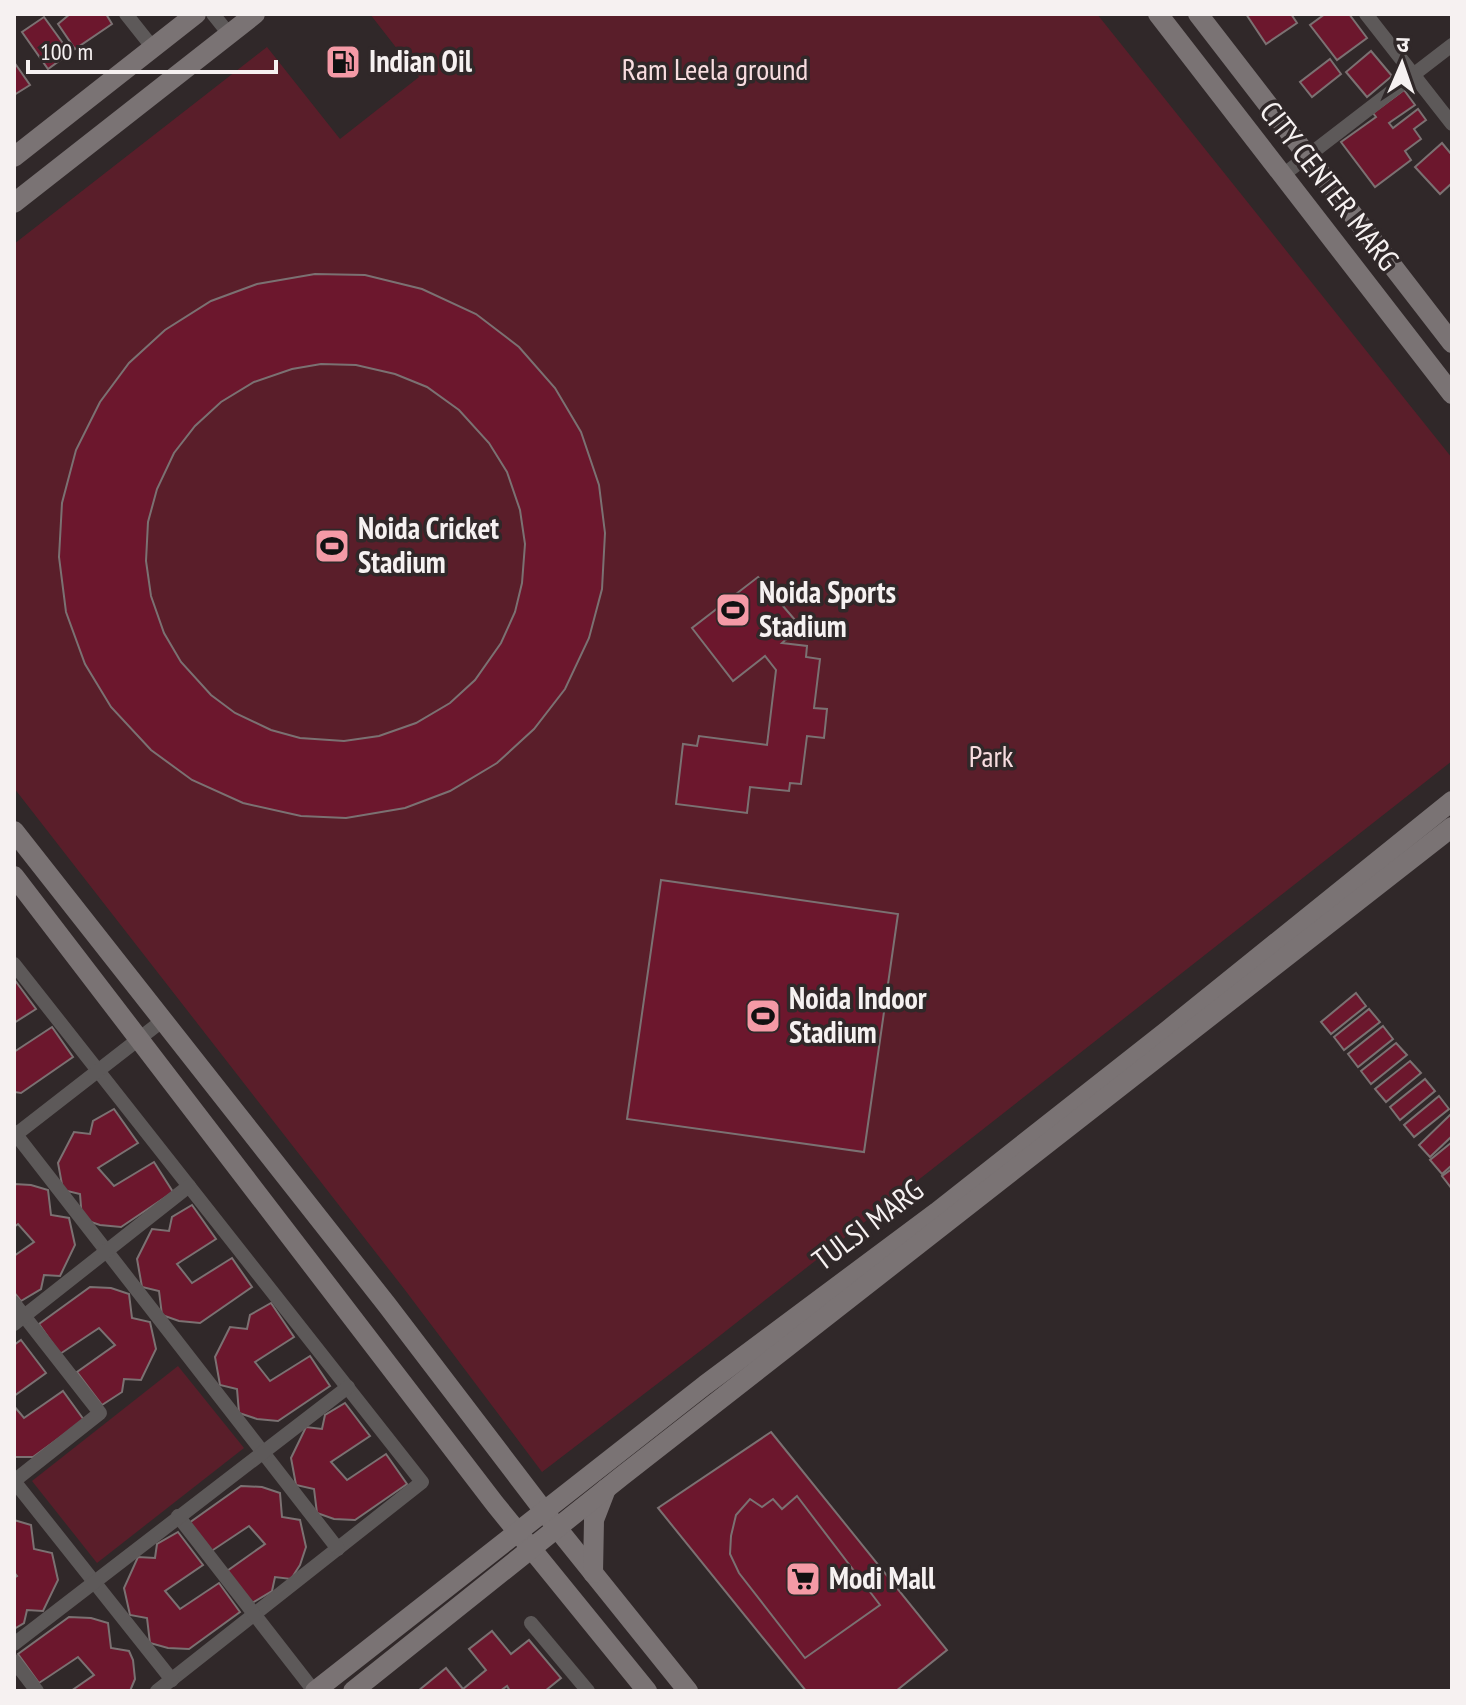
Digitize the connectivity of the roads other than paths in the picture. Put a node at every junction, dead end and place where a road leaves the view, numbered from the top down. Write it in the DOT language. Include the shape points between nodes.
graph roads {
  1 [pos="126,14"];
  2 [pos="196,14"];
  3 [pos="213,14"];
  4 [pos="255,14"];
  5 [pos="1158,14"];
  6 [pos="1198,14"];
  7 [pos="1375,17"];
  8 [pos="229,34"];
  9 [pos="1452,45"];
  10 [pos="153,48"];
  11 [pos="1414,74"];
  12 [pos="1452,124"];
  13 [pos="1308,156"];
  14 [pos="14,157"];
  15 [pos="1283,175"];
  16 [pos="14,203"];
  17 [pos="1452,343"];
  18 [pos="1452,394"];
  19 [pos="1452,801"];
  20 [pos="1452,827"];
  21 [pos="14,831"];
  22 [pos="14,876"];
  23 [pos="14,964"];
  24 [pos="162,1021"];
  25 [pos="1173,1037"];
  26 [pos="139,1039"];
  27 [pos="97,1071"];
  28 [pos="15,1134"];
  29 [pos="189,1186"];
  30 [pos="107,1251"];
  31 [pos="14,1303"];
  32 [pos="19,1320"];
  33 [pos="348,1387"];
  34 [pos="263,1452"];
  35 [pos="14,1481"];
  36 [pos="606,1489"];
  37 [pos="178,1516"];
  38 [pos="550,1520"];
  39 [pos="518,1531"];
  40 [pos="533,1548"];
  41 [pos="338,1549"];
  42 [pos="593,1573"];
  43 [pos="95,1581"];
  44 [pos="253,1615"];
  45 [pos="531,1623"];
  46 [pos="14,1644"];
  47 [pos="14,1661"];
  48 [pos="172,1680"];
  49 [pos="37,1691"];
  50 [pos="157,1691"];
  51 [pos="315,1691"];
  52 [pos="353,1691"];
  53 [pos="588,1691"];
  54 [pos="647,1691"];
  55 [pos="688,1691"];
  1 -- 10 [label="street"];
  2 -- 10 [label="street"];
  3 -- 8 [label="street"];
  4 -- 8 [label="street"];
  5 -- 15 [label="street, CITY CENTER MARG"];
  6 -- 13 [label="street, CITY CENTER MARG"];
  7 -- 11 [label="street"];
  8 -- 16 [label="street"];
  9 -- 11 [label="street"];
  10 -- 14 [label="street"];
  11 -- 12 [label="street"];
  11 -- 13 [label="street"];
  13 -- 15 [label="street"];
  13 -- 17 [label="street, CITY CENTER MARG"];
  15 -- 18 [label="street, CITY CENTER MARG"];
  19 -- 25 [label="street, TULSI MARG"];
  20 -- 25 [label="street, TULSI MARG"];
  21 -- 24 [label="street"];
  22 -- 26 [label="street"];
  23 -- 27 [label="street"];
  24 -- 26 [label="street"];
  24 -- 38 [label="street"];
  25 -- 36 [label="street, TULSI MARG"];
  25 -- 38 [label="street, TULSI MARG" via="705,1385"];
  26 -- 27 [label="street"];
  26 -- 39 [label="street"];
  27 -- 28 [label="street"];
  27 -- 29 [label="street"];
  28 -- 30 [label="street"];
  29 -- 30 [label="street"];
  29 -- 33 [label="street"];
  30 -- 32 [label="street"];
  30 -- 34 [label="street"];
  31 -- 32 [label="street"];
  32 -- 35 [label="street" via="100,1413"];
  33 -- 34 [label="street"];
  33 -- 41 [label="street" via="422,1482"];
  34 -- 37 [label="street"];
  34 -- 41 [label="street"];
  35 -- 43 [label="street"];
  36 -- 38 [label="street, TULSI MARG"];
  36 -- 42 [label="street" via="594,1520"];
  37 -- 43 [label="street"];
  37 -- 44 [label="street"];
  38 -- 39 [label="street, TULSI MARG"];
  38 -- 40 [label="street, TULSI MARG"];
  38 -- 42 [label="street"];
  39 -- 40 [label="street"];
  39 -- 51 [label="street, TULSI MARG"];
  40 -- 52 [label="street, TULSI MARG"];
  40 -- 54 [label="street"];
  41 -- 44 [label="street"];
  42 -- 55 [label="street"];
  43 -- 46 [label="street"];
  43 -- 48 [label="street"];
  44 -- 48 [label="street"];
  44 -- 51 [label="street"];
  45 -- 53 [label="street"];
  47 -- 49 [label="street"];
  48 -- 50 [label="street"];
}
